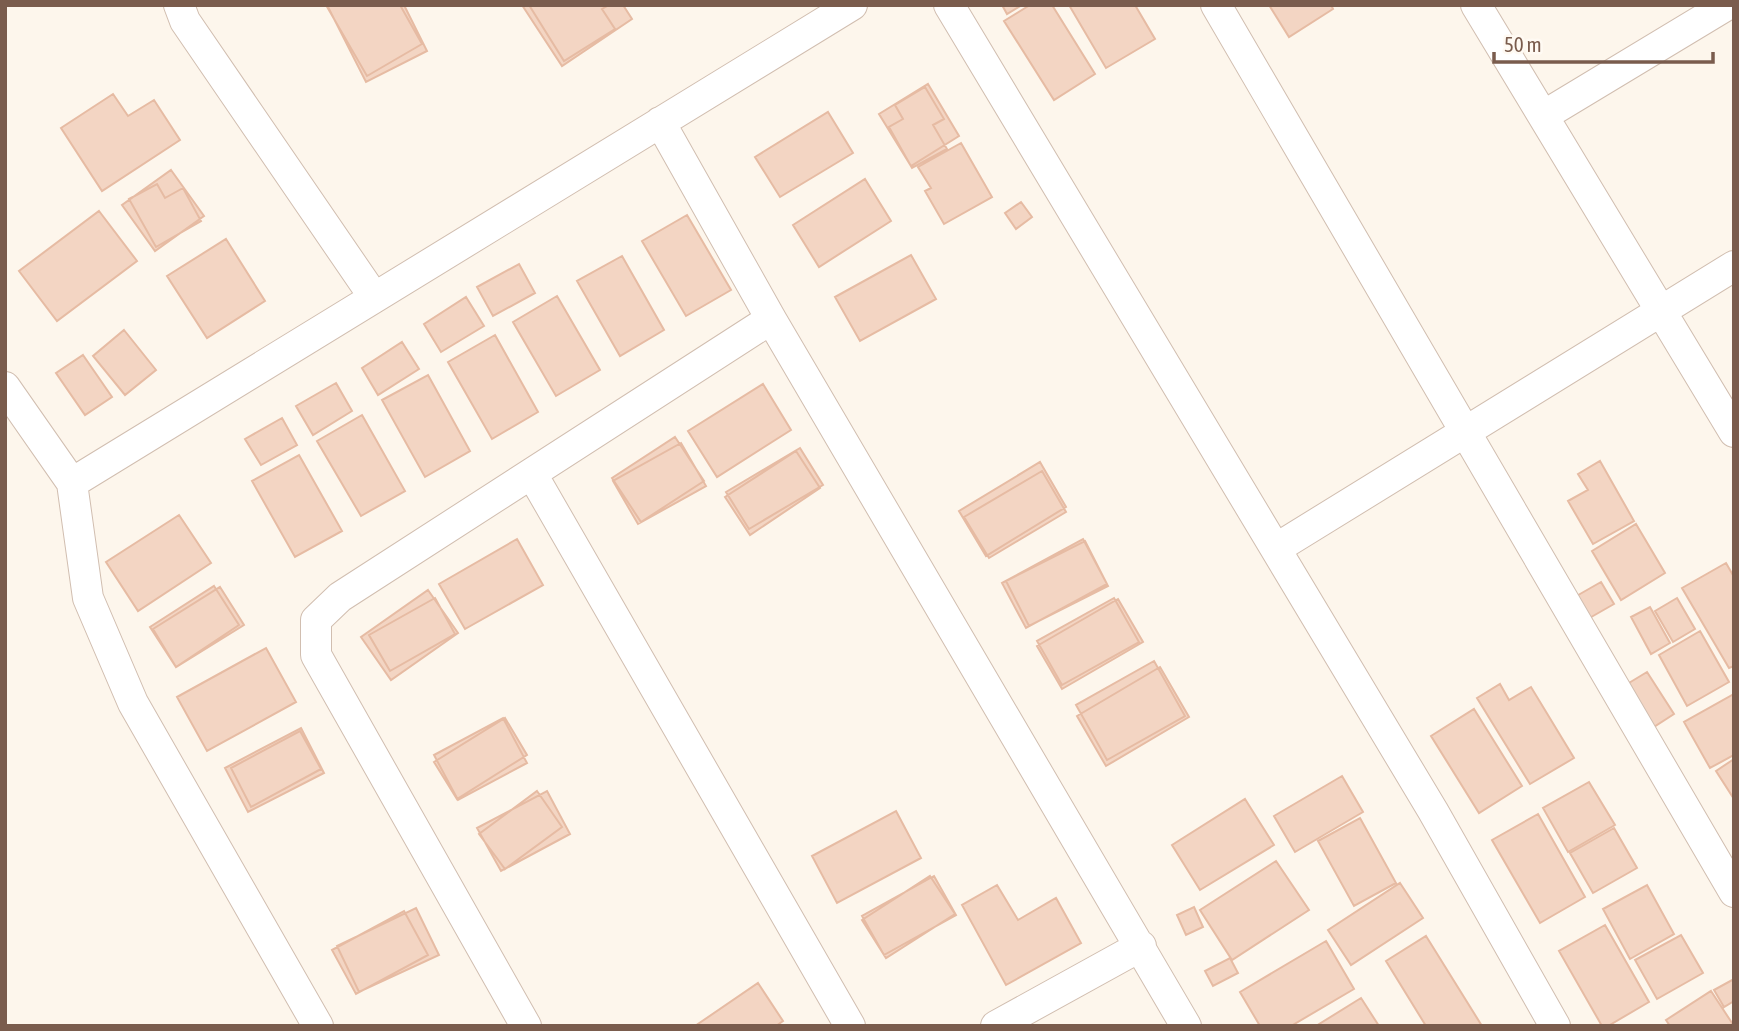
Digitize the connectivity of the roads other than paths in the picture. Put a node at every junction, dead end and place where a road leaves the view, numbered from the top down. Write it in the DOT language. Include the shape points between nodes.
graph roads {
  1 [pos="179,5"];
  2 [pos="852,5"];
  3 [pos="949,5"];
  4 [pos="1216,5"];
  5 [pos="1476,5"];
  6 [pos="1727,5"];
  7 [pos="1543,116"];
  8 [pos="660,122"];
  9 [pos="1734,266"];
  10 [pos="374,297"];
  11 [pos="1661,310"];
  12 [pos="771,319"];
  13 [pos="5,387"];
  14 [pos="1464,432"];
  15 [pos="1734,432"];
  16 [pos="532,474"];
  17 [pos="72,483"];
  18 [pos="1276,548"];
  19 [pos="1734,892"];
  20 [pos="1141,946"];
  21 [pos="318,1026"];
  22 [pos="526,1026"];
  23 [pos="850,1026"];
  24 [pos="996,1026"];
  25 [pos="1186,1026"];
  26 [pos="1555,1026"];
  1 -- 10 [label="street" via="185,21"];
  2 -- 8 [label="street"];
  3 -- 18 [label="street"];
  4 -- 14 [label="street"];
  5 -- 7 [label="street"];
  6 -- 7 [label="street"];
  7 -- 11 [label="street"];
  8 -- 10 [label="street"];
  8 -- 12 [label="street"];
  9 -- 11 [label="street"];
  10 -- 17 [label="street"];
  11 -- 14 [label="street"];
  11 -- 15 [label="street"];
  12 -- 16 [label="street"];
  12 -- 20 [label="street"];
  13 -- 17 [label="street"];
  14 -- 18 [label="street"];
  14 -- 19 [label="street"];
  16 -- 22 [label="street" via="340,597 316,620 316,654"];
  16 -- 23 [label="street"];
  17 -- 21 [label="street" via="88,598 133,703"];
  18 -- 26 [label="street"];
  20 -- 24 [label="street"];
  20 -- 25 [label="street"];
}
